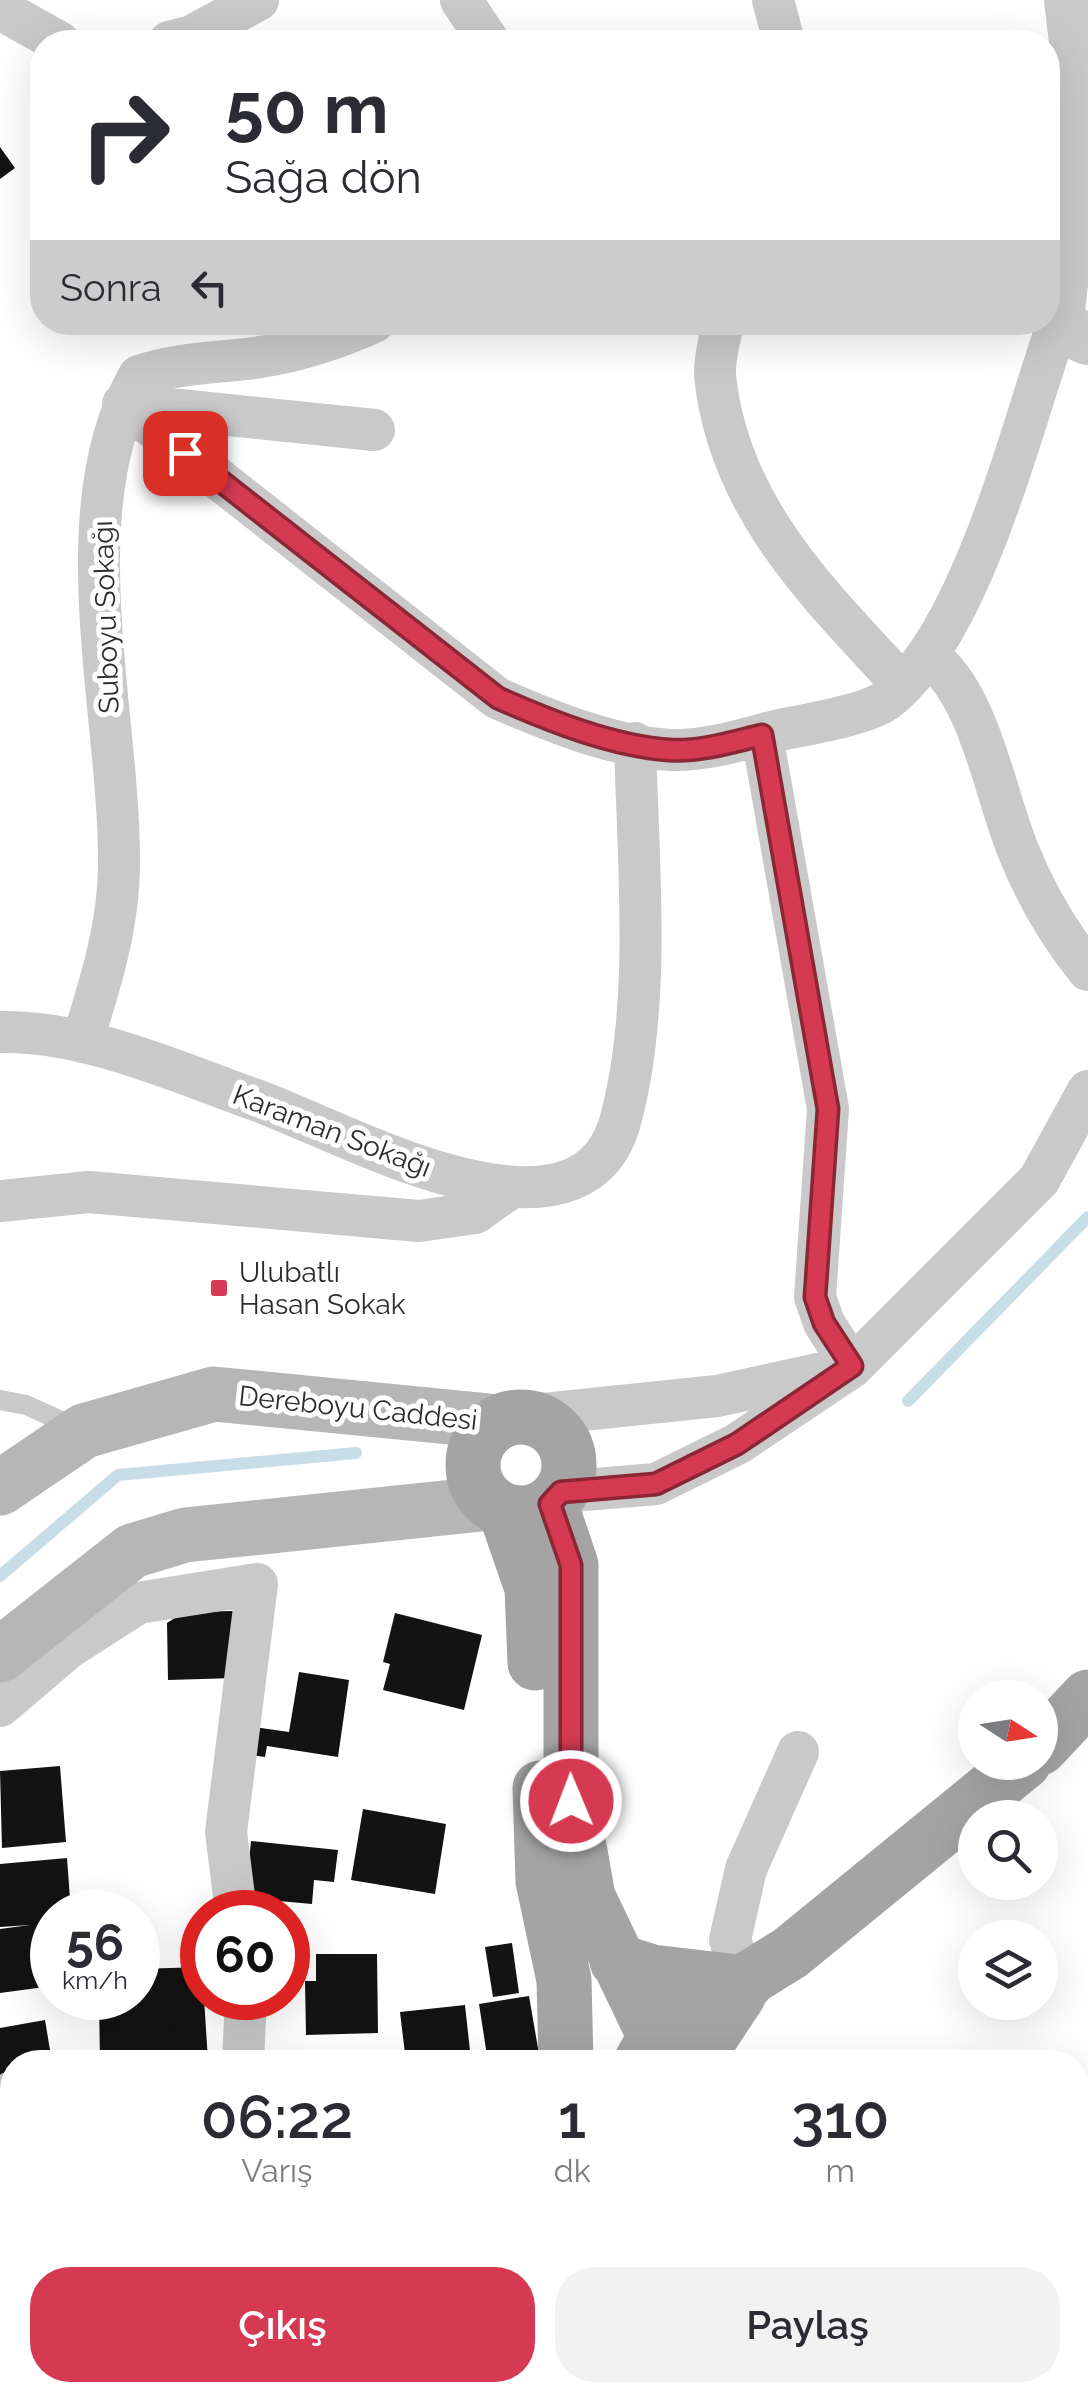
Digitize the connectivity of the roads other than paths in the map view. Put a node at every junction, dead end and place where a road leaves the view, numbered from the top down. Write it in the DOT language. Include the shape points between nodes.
graph roads {
  1 [pos="258,0"];
  2 [pos="462,0"];
  3 [pos="774,0"];
  4 [pos="1070,0"];
  5 [pos="0,9"];
  6 [pos="37,30"];
  7 [pos="203,30"];
  8 [pos="482,30"];
  9 [pos="781,30"];
  10 [pos="1073,332"];
  11 [pos="310,335"];
  12 [pos="344,335"];
  13 [pos="721,335"];
  14 [pos="330,341"];
  15 [pos="123,404"];
  16 [pos="374,430"];
  17 [pos="915,670"];
  18 [pos="762,735"];
  19 [pos="635,744"];
  20 [pos="1088,970"];
  21 [pos="0,1032"];
  22 [pos="82,1042"];
  23 [pos="1088,1091"];
  24 [pos="512,1186"];
  25 [pos="0,1201"];
  26 [pos="852,1366"];
  27 [pos="0,1400"];
  28 [pos="507,1419"];
  29 [pos="84,1430"];
  30 [pos="0,1488"];
  31 [pos="527,1502"];
  32 [pos="0,1655"];
  33 [pos="1088,1697"];
  34 [pos="0,1706"];
  35 [pos="1058,1729"];
  36 [pos="798,1752"];
  37 [pos="1001,1780"];
  38 [pos="233,1890"];
  39 [pos="617,1961"];
  40 [pos="564,1980"];
  41 [pos="746,1983"];
  42 [pos="245,2020"];
  43 [pos="244,2050"];
  44 [pos="566,2050"];
  45 [pos="651,2050"];
  46 [pos="658,2050"];
  47 [pos="668,2050"];
  1 -- 7 [label="street"];
  2 -- 8 [label="street"];
  3 -- 9 [label="street"];
  4 -- 10 [label="street" via="1084,109"];
  5 -- 6 [label="street"];
  10 -- 17 [label="street" via="968,584"];
  11 -- 14 [label="street"];
  12 -- 14 [label="street"];
  13 -- 17 [label="street" via="715,372 748,496 791,564"];
  14 -- 15 [label="street" via="162,368 138,376"];
  15 -- 16 [label="street"];
  15 -- 19 [label="street" via="498,698"];
  15 -- 22 [label="street, Suboyu Sokağı" via="103,496 100,604 119,866 105,968"];
  17 -- 18 [label="street" via="883,702"];
  17 -- 20 [label="street" via="947,671 964,699 1018,850 1053,920"];
  18 -- 19 [label="street" via="670,750"];
  18 -- 26 [label="street" via="828,1109 815,1297"];
  19 -- 24 [label="street, Karaman Sokağı" via="636,1024 619,1125 596,1164 561,1184"];
  21 -- 22 [label="street, Karaman Sokağı"];
  22 -- 24 [label="street, Karaman Sokağı" via="260,1101 414,1167"];
  23 -- 26 [label="street" via="1039,1180"];
  24 -- 25 [label="street" via="475,1213 418,1221 89,1192"];
  26 -- 28 [label="street" via="717,1396"];
  26 -- 31 [label="street" via="737,1444 656,1484"];
  27 -- 29 [label="lane"];
  28 -- 29 [label="main road, Dereboyu Caddesi" via="214,1394"];
  28 -- 31 [label="main road" via="486,1431 474,1476"];
  28 -- 31 [label="main road" via="531,1417 558,1434 569,1462"];
  29 -- 30 [label="main road, Dereboyu Caddesi"];
  31 -- 32 [label="main road" via="185,1535 132,1551"];
  31 -- 39 [label="main road" via="571,1565 571,1801 588,1897"];
  31 -- 40 [label="main road" via="543,1881"];
  33 -- 35 [label="main road"];
  34 -- 38 [label="street" via="68,1648 138,1603 258,1584 226,1832"];
  36 -- 41 [label="street" via="746,1869 730,1940"];
  37 -- 41 [label="main road"];
  39 -- 41 [label="main road"];
  39 -- 46 [label="main road"];
  40 -- 44 [label="main road"];
  40 -- 45 [label="main road" via="590,2011"];
  41 -- 47 [label="main road"];
  42 -- 43 [label="street"];
}
